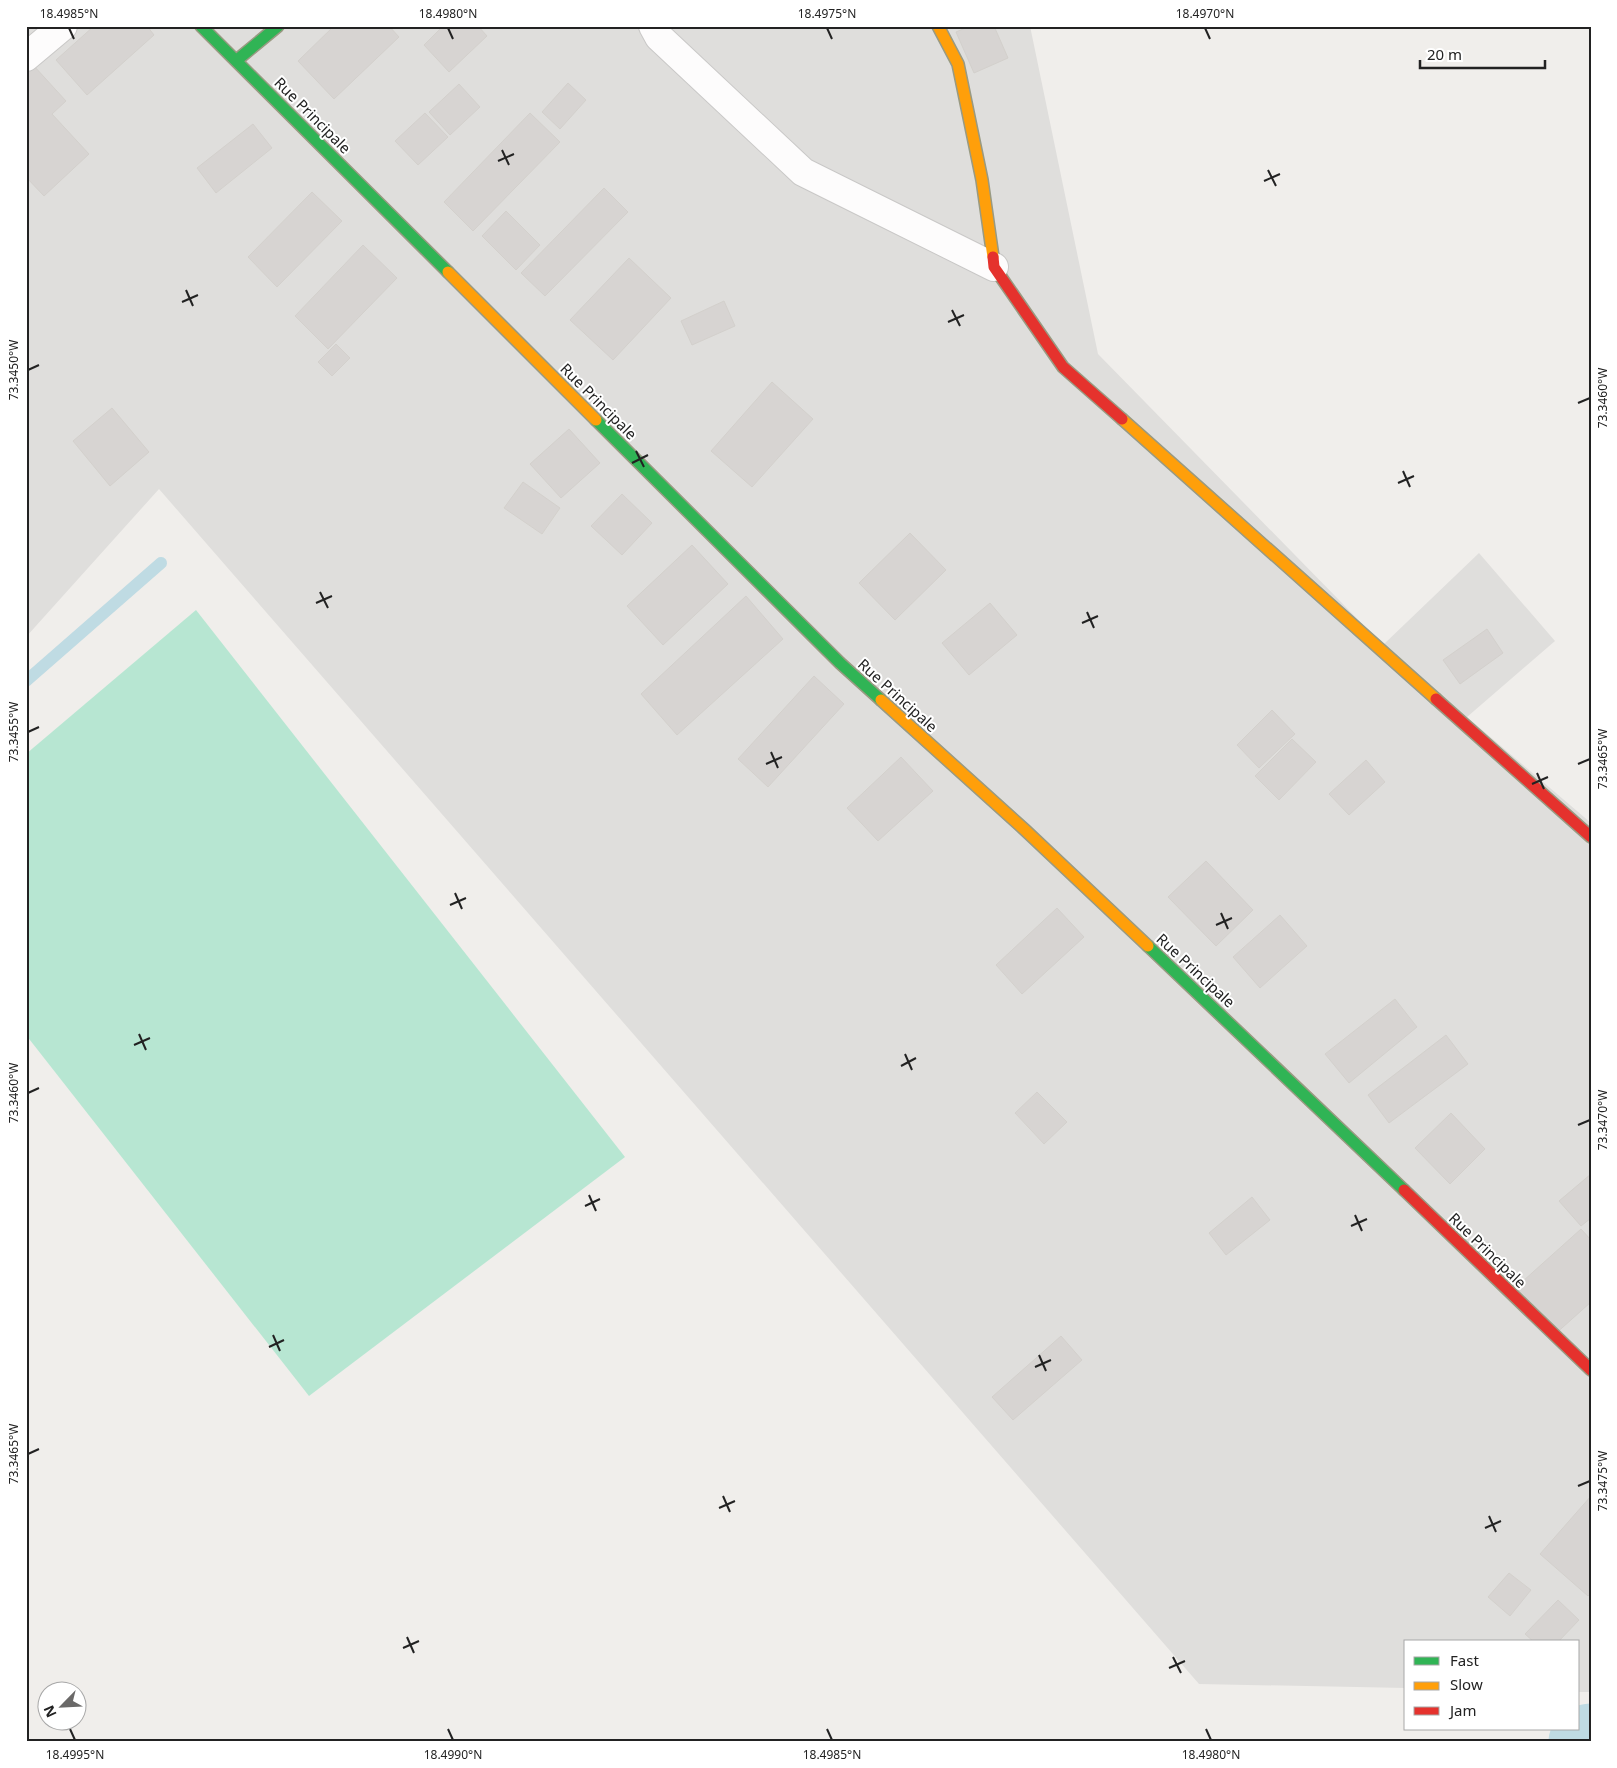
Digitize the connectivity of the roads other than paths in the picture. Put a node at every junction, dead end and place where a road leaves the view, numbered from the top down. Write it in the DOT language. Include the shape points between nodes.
graph roads {
  1 [pos="63,26"];
  2 [pos="201,26"];
  3 [pos="278,26"];
  4 [pos="653,26"];
  5 [pos="938,26"];
  6 [pos="26,56"];
  7 [pos="237,60"];
  8 [pos="994,268"];
  9 [pos="1591,837"];
  10 [pos="1591,1370"];
  1 -- 6 [label="street"];
  2 -- 7 [label="street, Rue Principale"];
  3 -- 7 [label="street"];
  4 -- 8 [label="street" via="659,37 803,172"];
  5 -- 8 [label="street" via="958,64 982,180"];
  7 -- 10 [label="street, Rue Principale" via="840,663 1192,987"];
  8 -- 9 [label="street" via="1063,367"];
}
